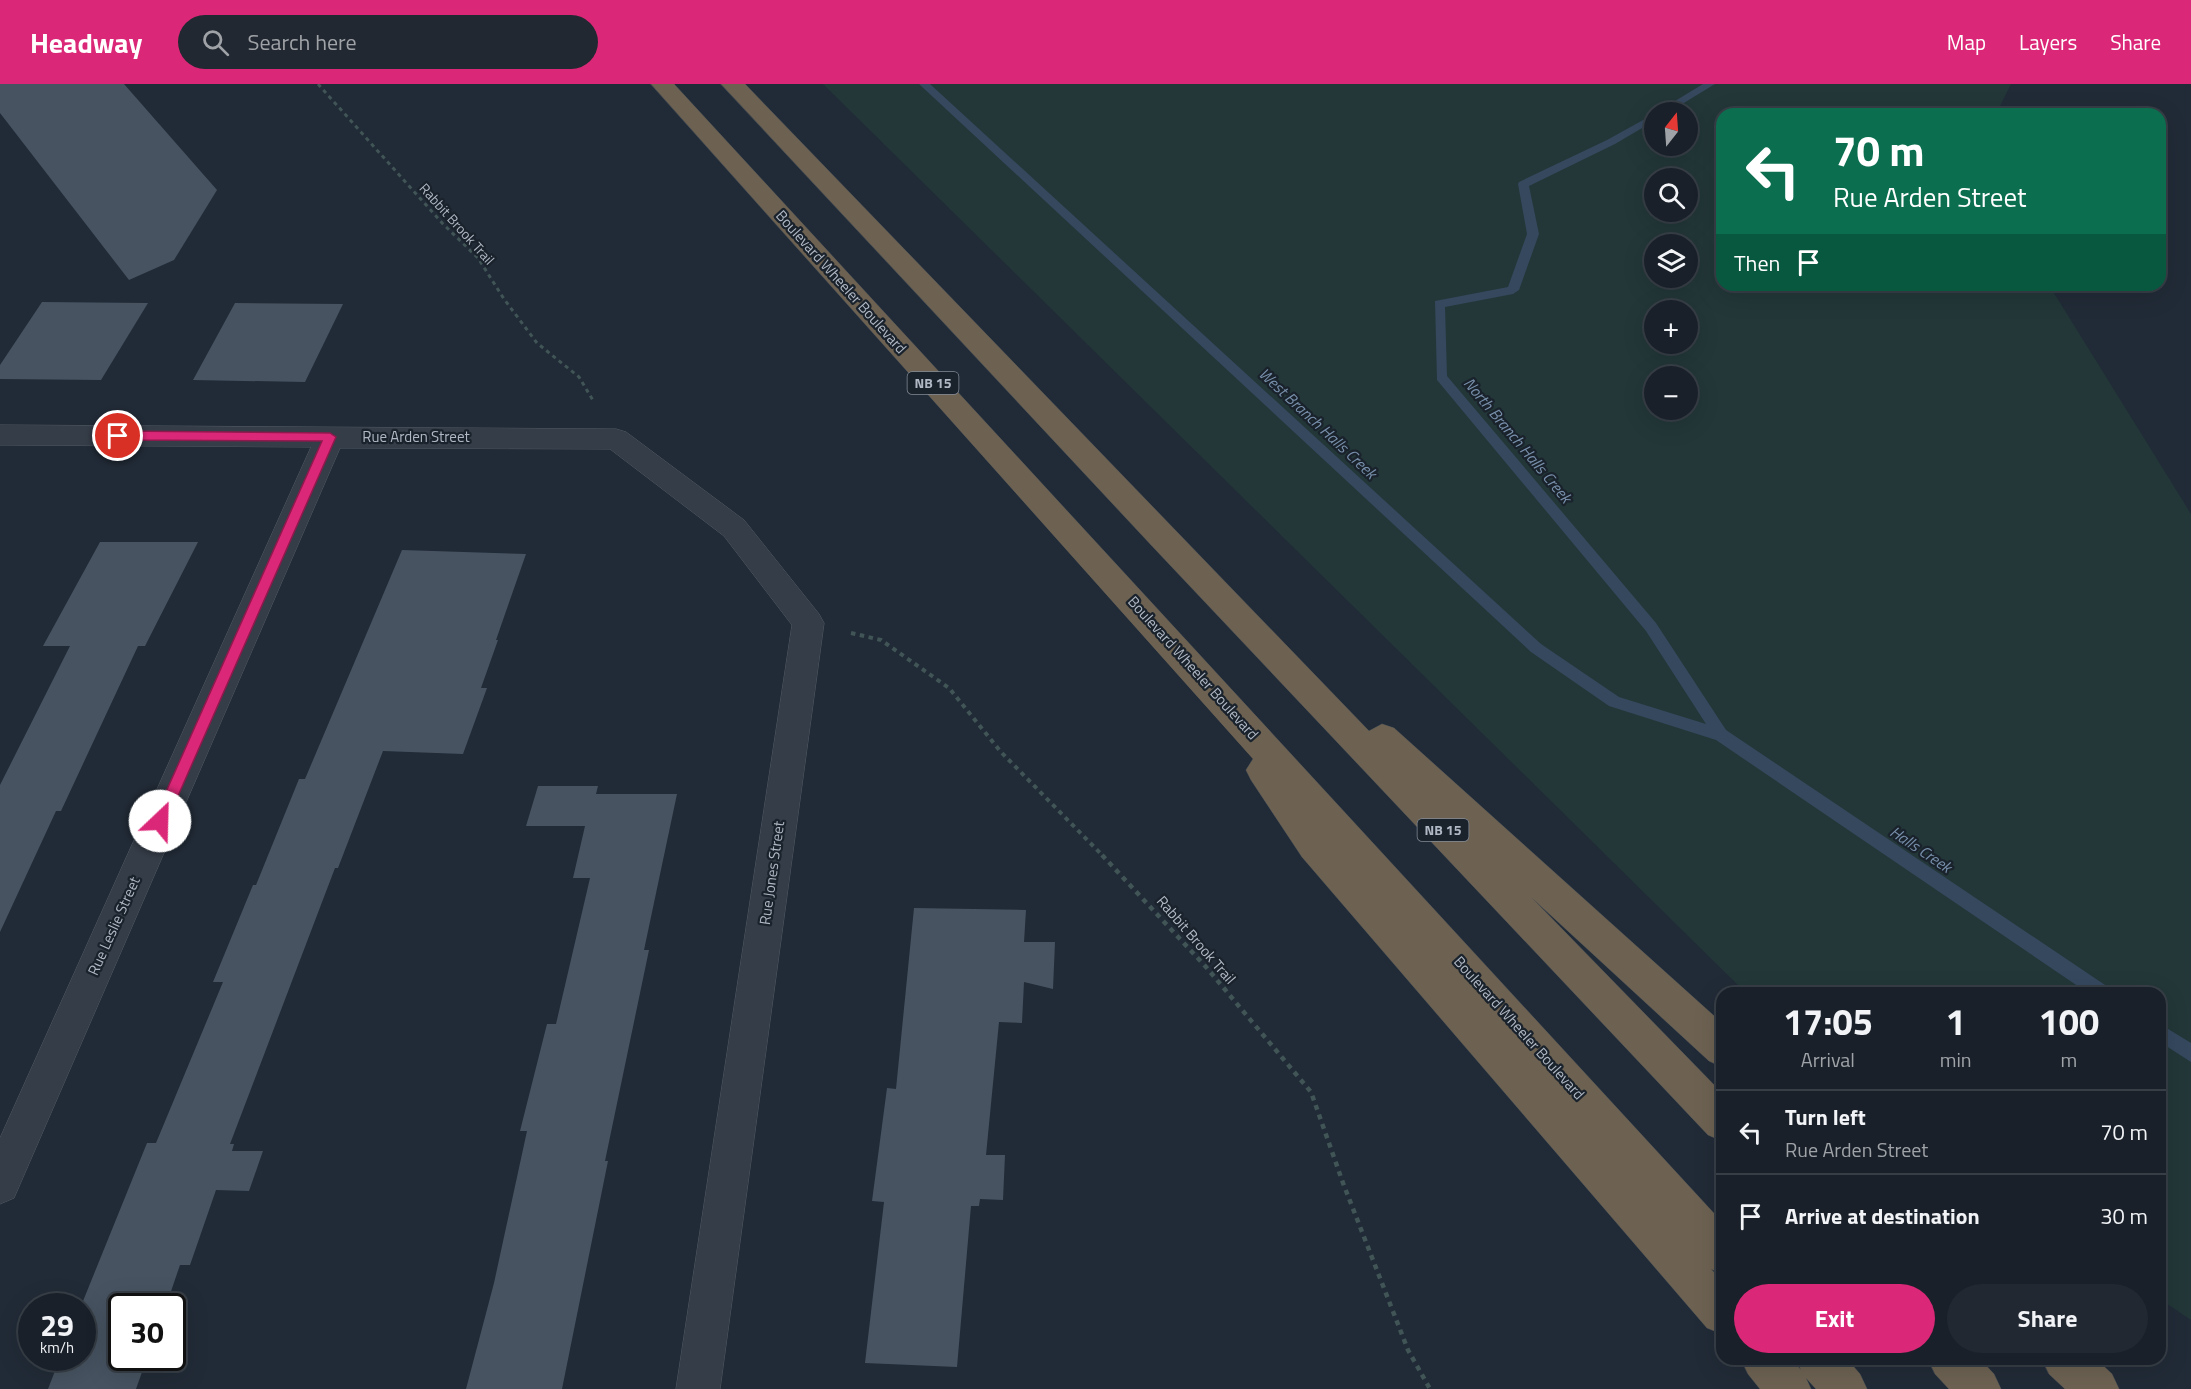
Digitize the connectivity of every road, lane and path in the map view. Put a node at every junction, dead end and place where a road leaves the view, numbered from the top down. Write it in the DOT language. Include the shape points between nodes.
graph roads {
  1 [pos="318,84"];
  2 [pos="662,84"];
  3 [pos="732,84"];
  4 [pos="0,435"];
  5 [pos="330,437"];
  6 [pos="616,438"];
  7 [pos="1164,539"];
  8 [pos="808,622"];
  9 [pos="1204,681"];
  10 [pos="1716,1043"];
  11 [pos="1716,1116"];
  12 [pos="0,1184"];
  13 [pos="1716,1246"];
  14 [pos="1716,1306"];
  15 [pos="1767,1365"];
  16 [pos="1823,1365"];
  17 [pos="1956,1365"];
  18 [pos="2071,1365"];
  19 [pos="698,1389"];
  20 [pos="1430,1389"];
  21 [pos="1789,1389"];
  22 [pos="1845,1389"];
  23 [pos="1978,1389"];
  24 [pos="2097,1389"];
  1 -- 6 [label="path, Rabbit Brook Trail" via="478,258 537,343 579,377"];
  2 -- 9 [label="highway, Boulevard Wheeler Boulevard / NB 15"];
  3 -- 7 [label="highway, NB 15"];
  4 -- 5 [label="street, Rue Arden Street"];
  5 -- 6 [label="street, Rue Arden Street"];
  5 -- 12 [label="street, Rue Leslie Street"];
  6 -- 8 [label="street" via="734,528"];
  7 -- 10 [label="highway"];
  7 -- 11 [label="highway, NB 15"];
  8 -- 19 [label="street, Rue Jones Street"];
  8 -- 20 [label="path, Rabbit Brook Trail" via="881,640 949,688 1000,752 1133,886 1206,967 1311,1092 1408,1350"];
  9 -- 13 [label="highway, Boulevard Wheeler Boulevard / NB 15"];
  9 -- 14 [label="highway" via="1314,846"];
  15 -- 21 [label="highway"];
  16 -- 22 [label="highway"];
  17 -- 23 [label="highway"];
  18 -- 24 [label="highway"];
}
